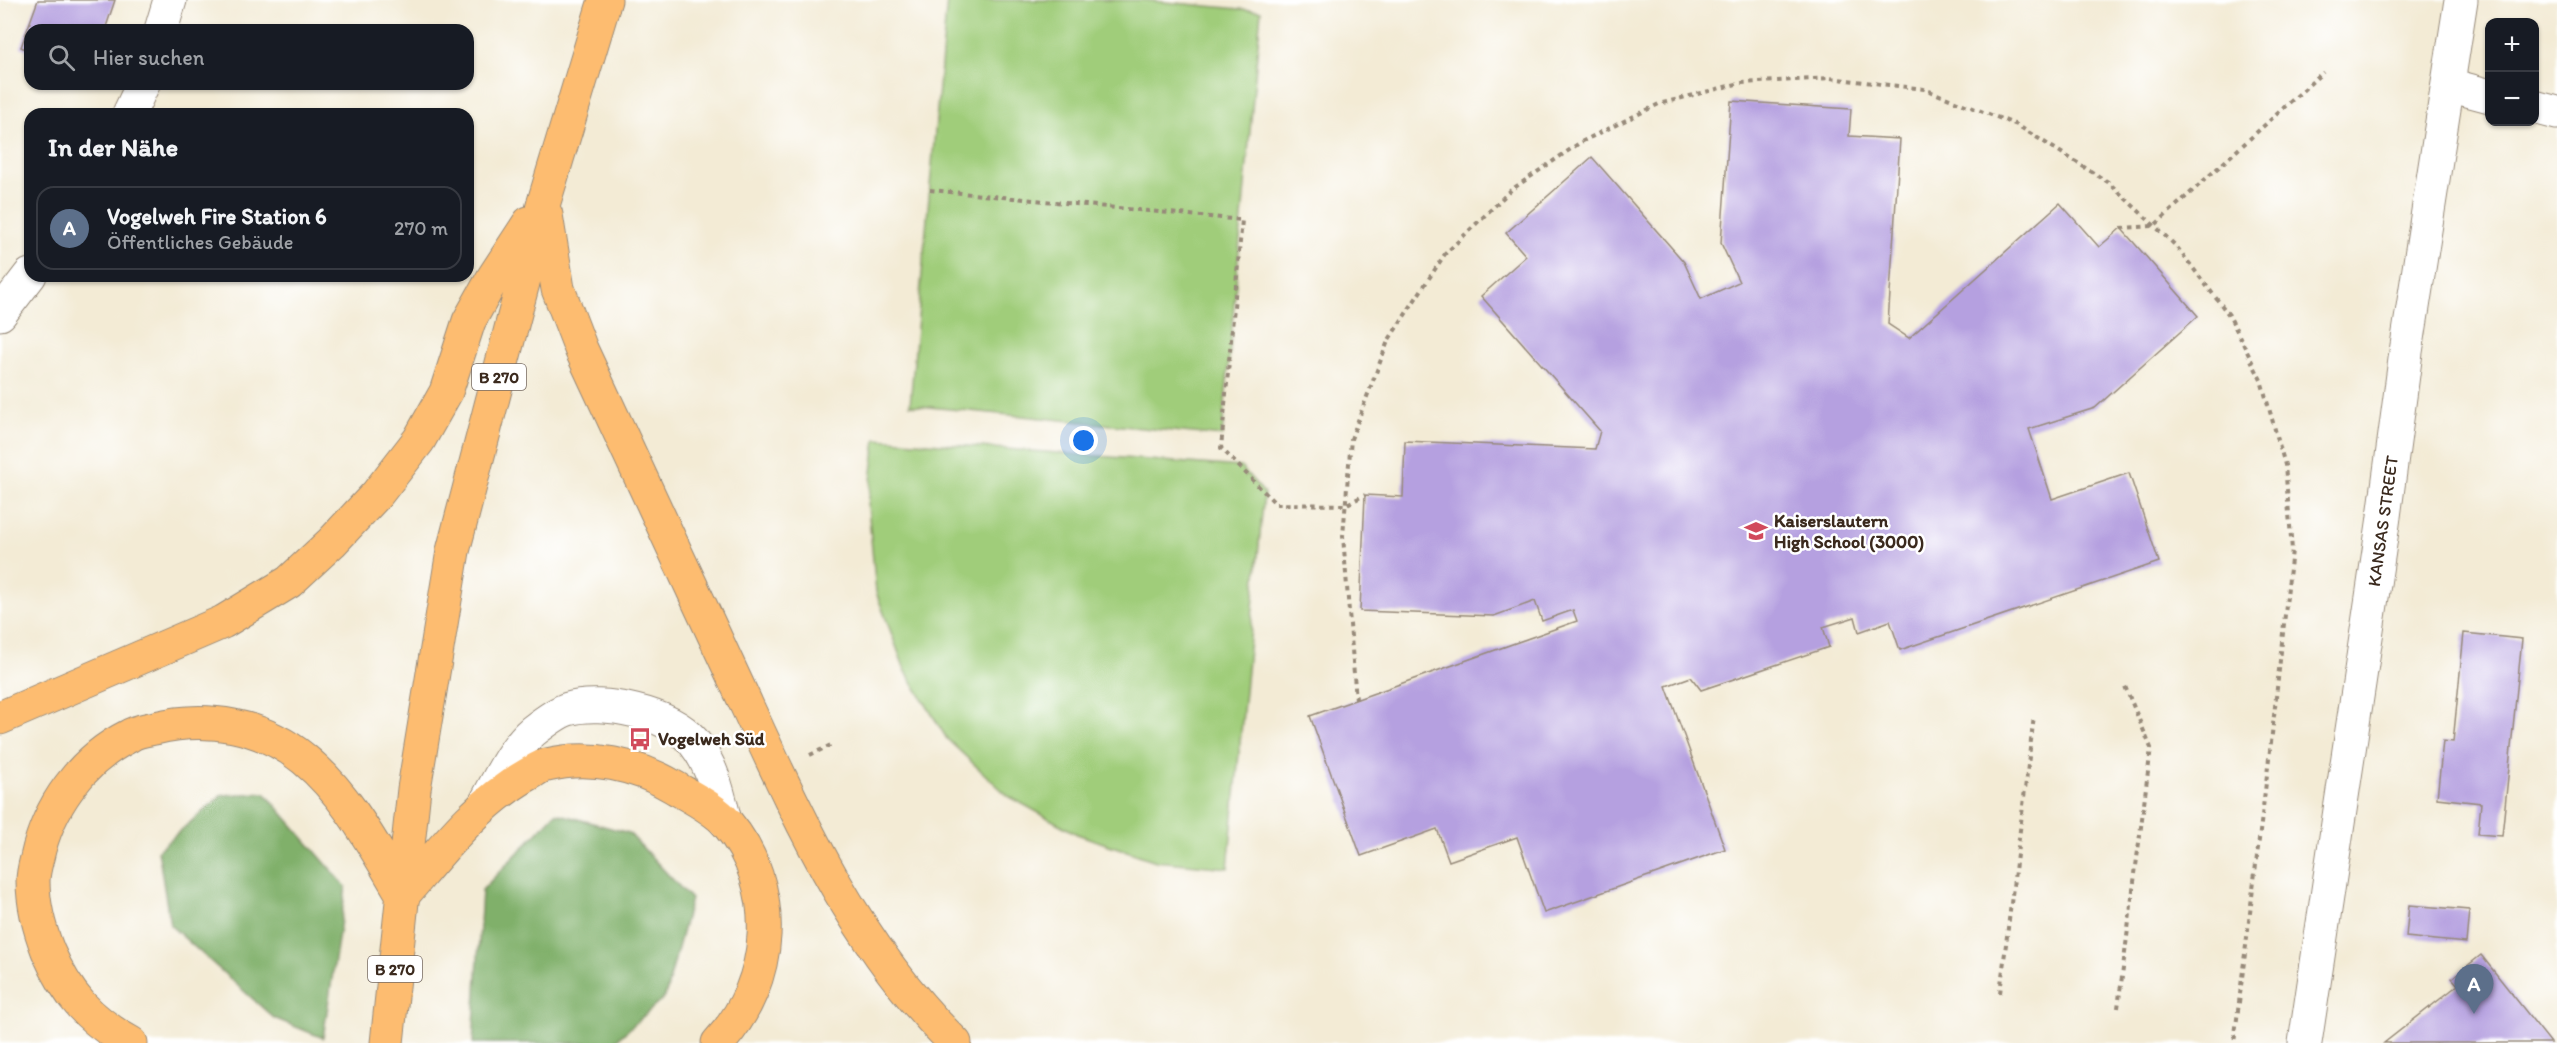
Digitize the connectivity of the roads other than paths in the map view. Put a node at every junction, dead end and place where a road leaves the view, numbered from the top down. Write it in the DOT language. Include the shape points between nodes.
graph roads {
  1 [pos="171,0"];
  2 [pos="605,0"];
  3 [pos="2461,0"];
  4 [pos="163,24"];
  5 [pos="2449,85"];
  6 [pos="140,90"];
  7 [pos="2485,95"];
  8 [pos="132,108"];
  9 [pos="2539,108"];
  10 [pos="2557,113"];
  11 [pos="544,202"];
  12 [pos="25,282"];
  13 [pos="0,314"];
  14 [pos="0,718"];
  15 [pos="485,804"];
  16 [pos="725,821"];
  17 [pos="403,894"];
  18 [pos="130,1043"];
  19 [pos="387,1043"];
  20 [pos="718,1043"];
  21 [pos="955,1043"];
  22 [pos="2305,1043"];
  1 -- 4 [label="street"];
  2 -- 11 [label="main road, B 270"];
  3 -- 5 [label="street, KANSAS STREET"];
  5 -- 7 [label="street"];
  5 -- 22 [label="street, KANSAS STREET"];
  6 -- 8 [label="street"];
  9 -- 10 [label="street"];
  11 -- 14 [label="main road" via="469,321 446,392 419,440 377,494 332,542 289,582 223,622"];
  11 -- 17 [label="main road, B 270" via="453,551 414,789"];
  11 -- 21 [label="main road" via="558,289 580,349 777,770 832,880 868,938 898,982"];
  12 -- 13 [label="street"];
  15 -- 16 [label="main road" via="545,765 578,760 614,763 655,776"];
  15 -- 16 [label="street" via="508,763 533,732 567,709 599,704 647,714 692,740 714,775"];
  15 -- 17 [label="main road"];
  16 -- 20 [label="main road" via="757,875 765,911 764,947 752,990 735,1025"];
  17 -- 18 [label="main road" via="336,792 304,759 271,738 240,727 203,721 131,734 104,750 57,803 41,840 32,879 37,925 54,966 82,1008"];
  17 -- 19 [label="main road, B 270"];
}
